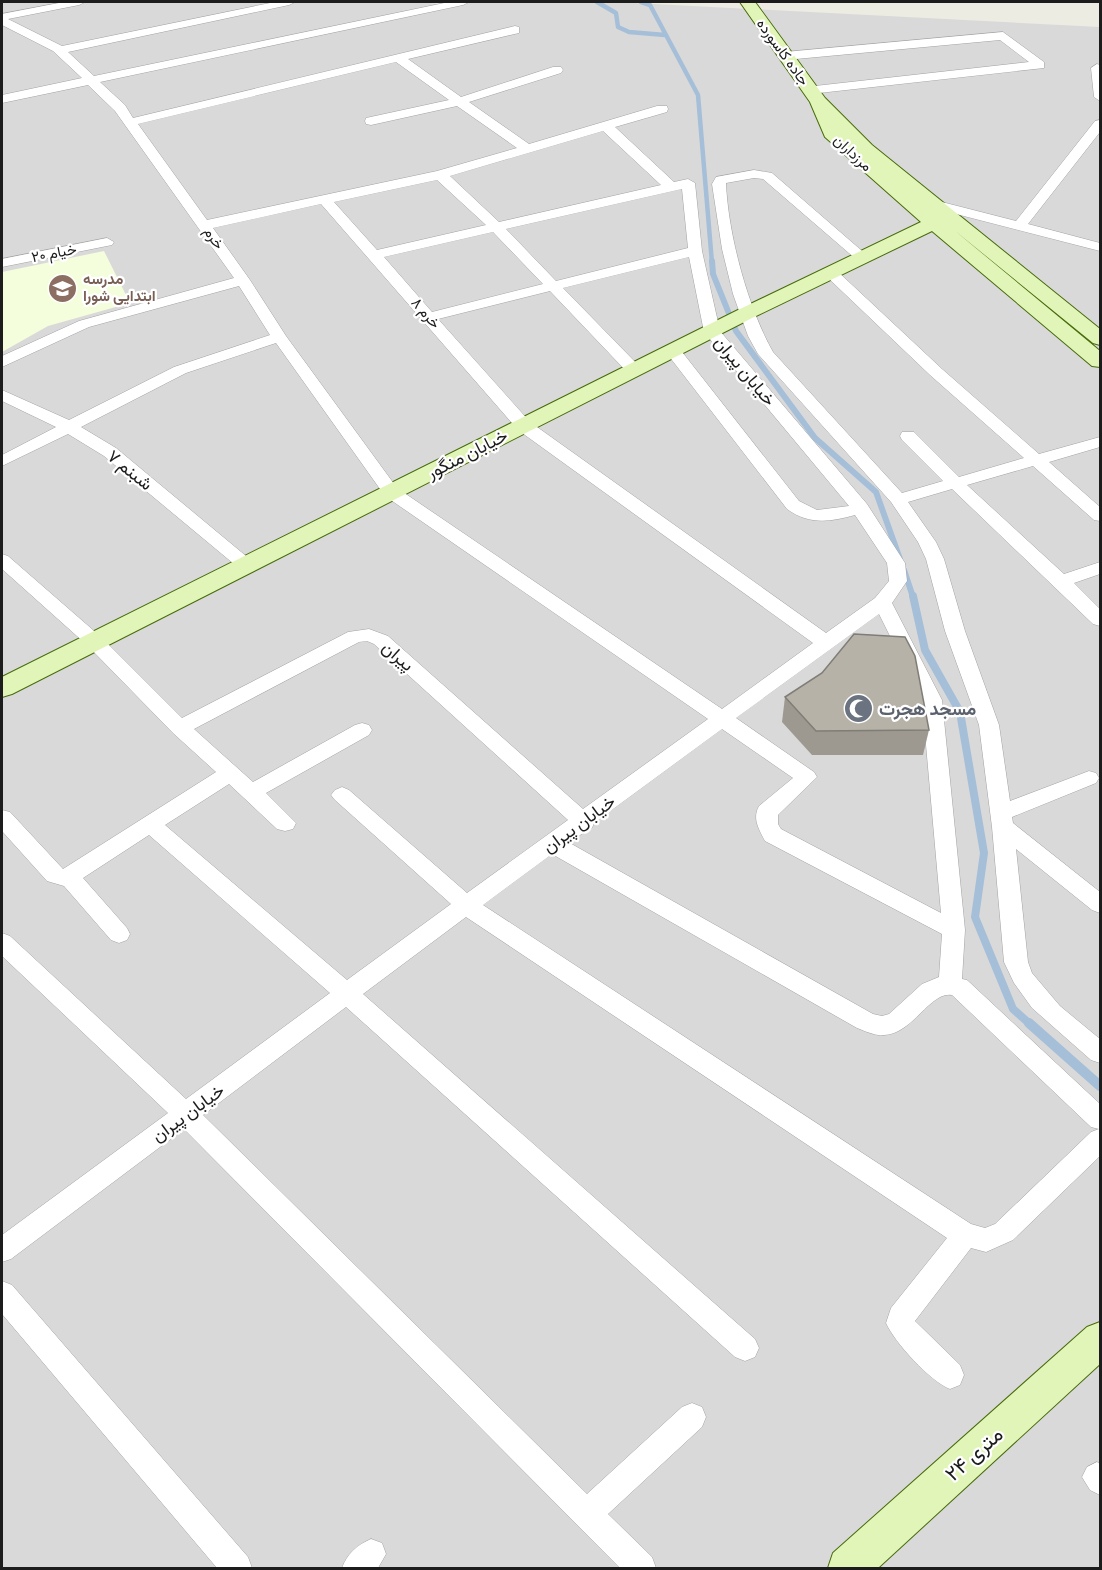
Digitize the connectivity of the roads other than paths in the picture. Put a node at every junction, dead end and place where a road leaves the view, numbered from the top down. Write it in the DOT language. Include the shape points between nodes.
graph roads {
  1 [pos="79,2"];
  2 [pos="289,2"];
  3 [pos="463,2"];
  4 [pos="747,2"];
  5 [pos="2,19"];
  6 [pos="515,30"];
  7 [pos="59,50"];
  8 [pos="785,56"];
  9 [pos="398,58"];
  10 [pos="1097,68"];
  11 [pos="557,70"];
  12 [pos="92,81"];
  13 [pos="815,96"];
  14 [pos="1101,97"];
  15 [pos="2,99"];
  16 [pos="457,102"];
  17 [pos="662,109"];
  18 [pos="371,121"];
  19 [pos="131,122"];
  20 [pos="1101,124"];
  21 [pos="606,126"];
  22 [pos="526,148"];
  23 [pos="440,175"];
  24 [pos="670,186"];
  25 [pos="326,201"];
  26 [pos="934,214"];
  27 [pos="205,225"];
  28 [pos="1019,226"];
  29 [pos="496,227"];
  30 [pos="107,242"];
  31 [pos="1101,246"];
  32 [pos="695,251"];
  33 [pos="375,255"];
  34 [pos="862,257"];
  35 [pos="2,263"];
  36 [pos="830,272"];
  37 [pos="243,280"];
  38 [pos="554,286"];
  39 [pos="747,314"];
  40 [pos="429,317"];
  41 [pos="712,332"];
  42 [pos="279,337"];
  43 [pos="1101,339"];
  44 [pos="672,351"];
  45 [pos="1101,361"];
  46 [pos="2,362"];
  47 [pos="634,370"];
  48 [pos="2,395"];
  49 [pos="524,426"];
  50 [pos="69,428"];
  51 [pos="908,436"];
  52 [pos="1101,442"];
  53 [pos="1034,459"];
  54 [pos="2,461"];
  55 [pos="952,483"];
  56 [pos="392,492"];
  57 [pos="898,500"];
  58 [pos="861,508"];
  59 [pos="1101,516"];
  60 [pos="2,560"];
  61 [pos="246,565"];
  62 [pos="1101,568"];
  63 [pos="1062,581"];
  64 [pos="882,602"];
  65 [pos="1101,620"];
  66 [pos="94,641"];
  67 [pos="826,643"];
  68 [pos="2,688"];
  69 [pos="721,718"];
  70 [pos="180,728"];
  71 [pos="362,730"];
  72 [pos="230,773"];
  73 [pos="1089,778"];
  74 [pos="251,792"];
  75 [pos="342,795"];
  76 [pos="2,818"];
  77 [pos="1002,820"];
  78 [pos="584,822"];
  79 [pos="285,823"];
  80 [pos="147,826"];
  81 [pos="553,844"];
  82 [pos="69,876"];
  83 [pos="1101,904"];
  84 [pos="466,905"];
  85 [pos="954,930"];
  86 [pos="119,933"];
  87 [pos="2,942"];
  88 [pos="950,983"];
  89 [pos="348,995"];
  90 [pos="1101,1053"];
  91 [pos="186,1114"];
  92 [pos="1101,1119"];
  93 [pos="1101,1140"];
  94 [pos="965,1235"];
  95 [pos="2,1250"];
  96 [pos="2,1294"];
  97 [pos="1101,1340"];
  98 [pos="745,1348"];
  99 [pos="950,1375"];
  100 [pos="692,1417"];
  101 [pos="586,1515"];
  102 [pos="237,1569"];
  103 [pos="640,1569"];
  104 [pos="848,1569"];
  1 -- 5 [label="street"];
  2 -- 7 [label="street"];
  3 -- 12 [label="street"];
  4 -- 8 [label="street, جاده کاسورده"];
  5 -- 7 [label="street, خرم"];
  6 -- 9 [label="street"];
  7 -- 12 [label="street, خرم"];
  8 -- 13 [label="street, جاده کاسورده"];
  8 -- 13 [label="street" via="1003,36 1040,65"];
  9 -- 16 [label="street"];
  9 -- 19 [label="street"];
  10 -- 14 [label="street"];
  11 -- 16 [label="street"];
  12 -- 15 [label="street"];
  12 -- 19 [label="street, خرم"];
  13 -- 26 [label="street, مرزداران"];
  16 -- 18 [label="street"];
  16 -- 22 [label="street"];
  17 -- 21 [label="street"];
  19 -- 27 [label="street, خرم"];
  20 -- 28 [label="street"];
  21 -- 22 [label="street"];
  21 -- 24 [label="street"];
  22 -- 23 [label="street"];
  23 -- 25 [label="street"];
  23 -- 29 [label="street"];
  24 -- 29 [label="street"];
  24 -- 32 [label="street" via="688,183"];
  25 -- 27 [label="street"];
  25 -- 33 [label="street, خرم ۸"];
  26 -- 28 [label="street"];
  26 -- 34 [label="street, خیابان منگور"];
  26 -- 43 [label="street, مرزداران"];
  26 -- 45 [label="street, مرزداران"];
  27 -- 37 [label="street, خرم"];
  28 -- 31 [label="street"];
  29 -- 33 [label="street"];
  29 -- 38 [label="street"];
  30 -- 35 [label="street, خیام ۲۰"];
  32 -- 38 [label="street"];
  32 -- 41 [label="street"];
  33 -- 40 [label="street, خرم ۸"];
  34 -- 36 [label="street, خیابان منگور"];
  34 -- 39 [label="street" via="767,176 754,174 721,180 729,251"];
  36 -- 39 [label="street, خیابان منگور"];
  36 -- 53 [label="street"];
  37 -- 42 [label="street, خرم"];
  37 -- 46 [label="street" via="84,324"];
  38 -- 40 [label="street"];
  38 -- 47 [label="street"];
  39 -- 41 [label="street, خیابان منگور"];
  39 -- 57 [label="street" via="753,334 766,354"];
  40 -- 49 [label="street, خرم ۸"];
  41 -- 44 [label="street, خیابان منگور"];
  41 -- 58 [label="street, خیابان پیران"];
  42 -- 50 [label="street" via="180,370"];
  42 -- 56 [label="street, خرم"];
  44 -- 47 [label="street, خیابان منگور"];
  44 -- 58 [label="street" via="802,514 827,516"];
  47 -- 49 [label="street, خیابان منگور"];
  48 -- 50 [label="street, شبنم ۷"];
  49 -- 56 [label="street, خیابان منگور"];
  49 -- 67 [label="street, خرم ۸"];
  50 -- 54 [label="street"];
  50 -- 61 [label="street, شبنم ۷" via="110,452"];
  51 -- 55 [label="street"];
  52 -- 53 [label="street"];
  53 -- 55 [label="street"];
  53 -- 59 [label="street"];
  55 -- 57 [label="street"];
  55 -- 63 [label="street"];
  56 -- 61 [label="street, خیابان منگور"];
  56 -- 69 [label="street, خرم"];
  57 -- 77 [label="street" via="934,559 989,725"];
  58 -- 64 [label="street, خیابان پیران" via="899,575 899,585"];
  60 -- 66 [label="street"];
  61 -- 66 [label="street, خیابان منگور"];
  62 -- 63 [label="street"];
  63 -- 65 [label="street"];
  64 -- 67 [label="street, خیابان پیران"];
  64 -- 85 [label="street" via="932,700"];
  66 -- 68 [label="street, خیابان منگور"];
  66 -- 70 [label="street"];
  67 -- 69 [label="street, خیابان پیران"];
  69 -- 78 [label="street, خیابان پیران"];
  69 -- 85 [label="street, خرم" via="807,777 767,812 767,824 773,835"];
  70 -- 72 [label="street"];
  70 -- 78 [label="street, پیران" via="355,636 369,634 381,640"];
  71 -- 74 [label="street"];
  72 -- 74 [label="street"];
  72 -- 80 [label="street"];
  73 -- 77 [label="street"];
  74 -- 79 [label="street"];
  75 -- 84 [label="street"];
  76 -- 82 [label="street" via="55,876"];
  77 -- 83 [label="street"];
  77 -- 90 [label="street" via="1016,962 1021,978 1031,994"];
  78 -- 81 [label="street, خیابان پیران"];
  80 -- 82 [label="street"];
  80 -- 89 [label="street" via="153,826"];
  81 -- 84 [label="street, خیابان پیران"];
  81 -- 88 [label="street" via="865,1021 886,1026 896,1022 939,984"];
  82 -- 86 [label="street"];
  84 -- 89 [label="street, خیابان پیران"];
  84 -- 94 [label="street"];
  85 -- 88 [label="street"];
  87 -- 91 [label="street"];
  88 -- 92 [label="street" via="959,987"];
  89 -- 91 [label="street, خیابان پیران"];
  89 -- 98 [label="street"];
  91 -- 95 [label="street, خیابان پیران"];
  91 -- 101 [label="street"];
  93 -- 94 [label="street" via="1004,1232 986,1240"];
  94 -- 99 [label="street" via="900,1323"];
  96 -- 102 [label="street"];
  97 -- 104 [label="street, ۲۴ متری"];
  100 -- 101 [label="street"];
  101 -- 103 [label="street"];
}
